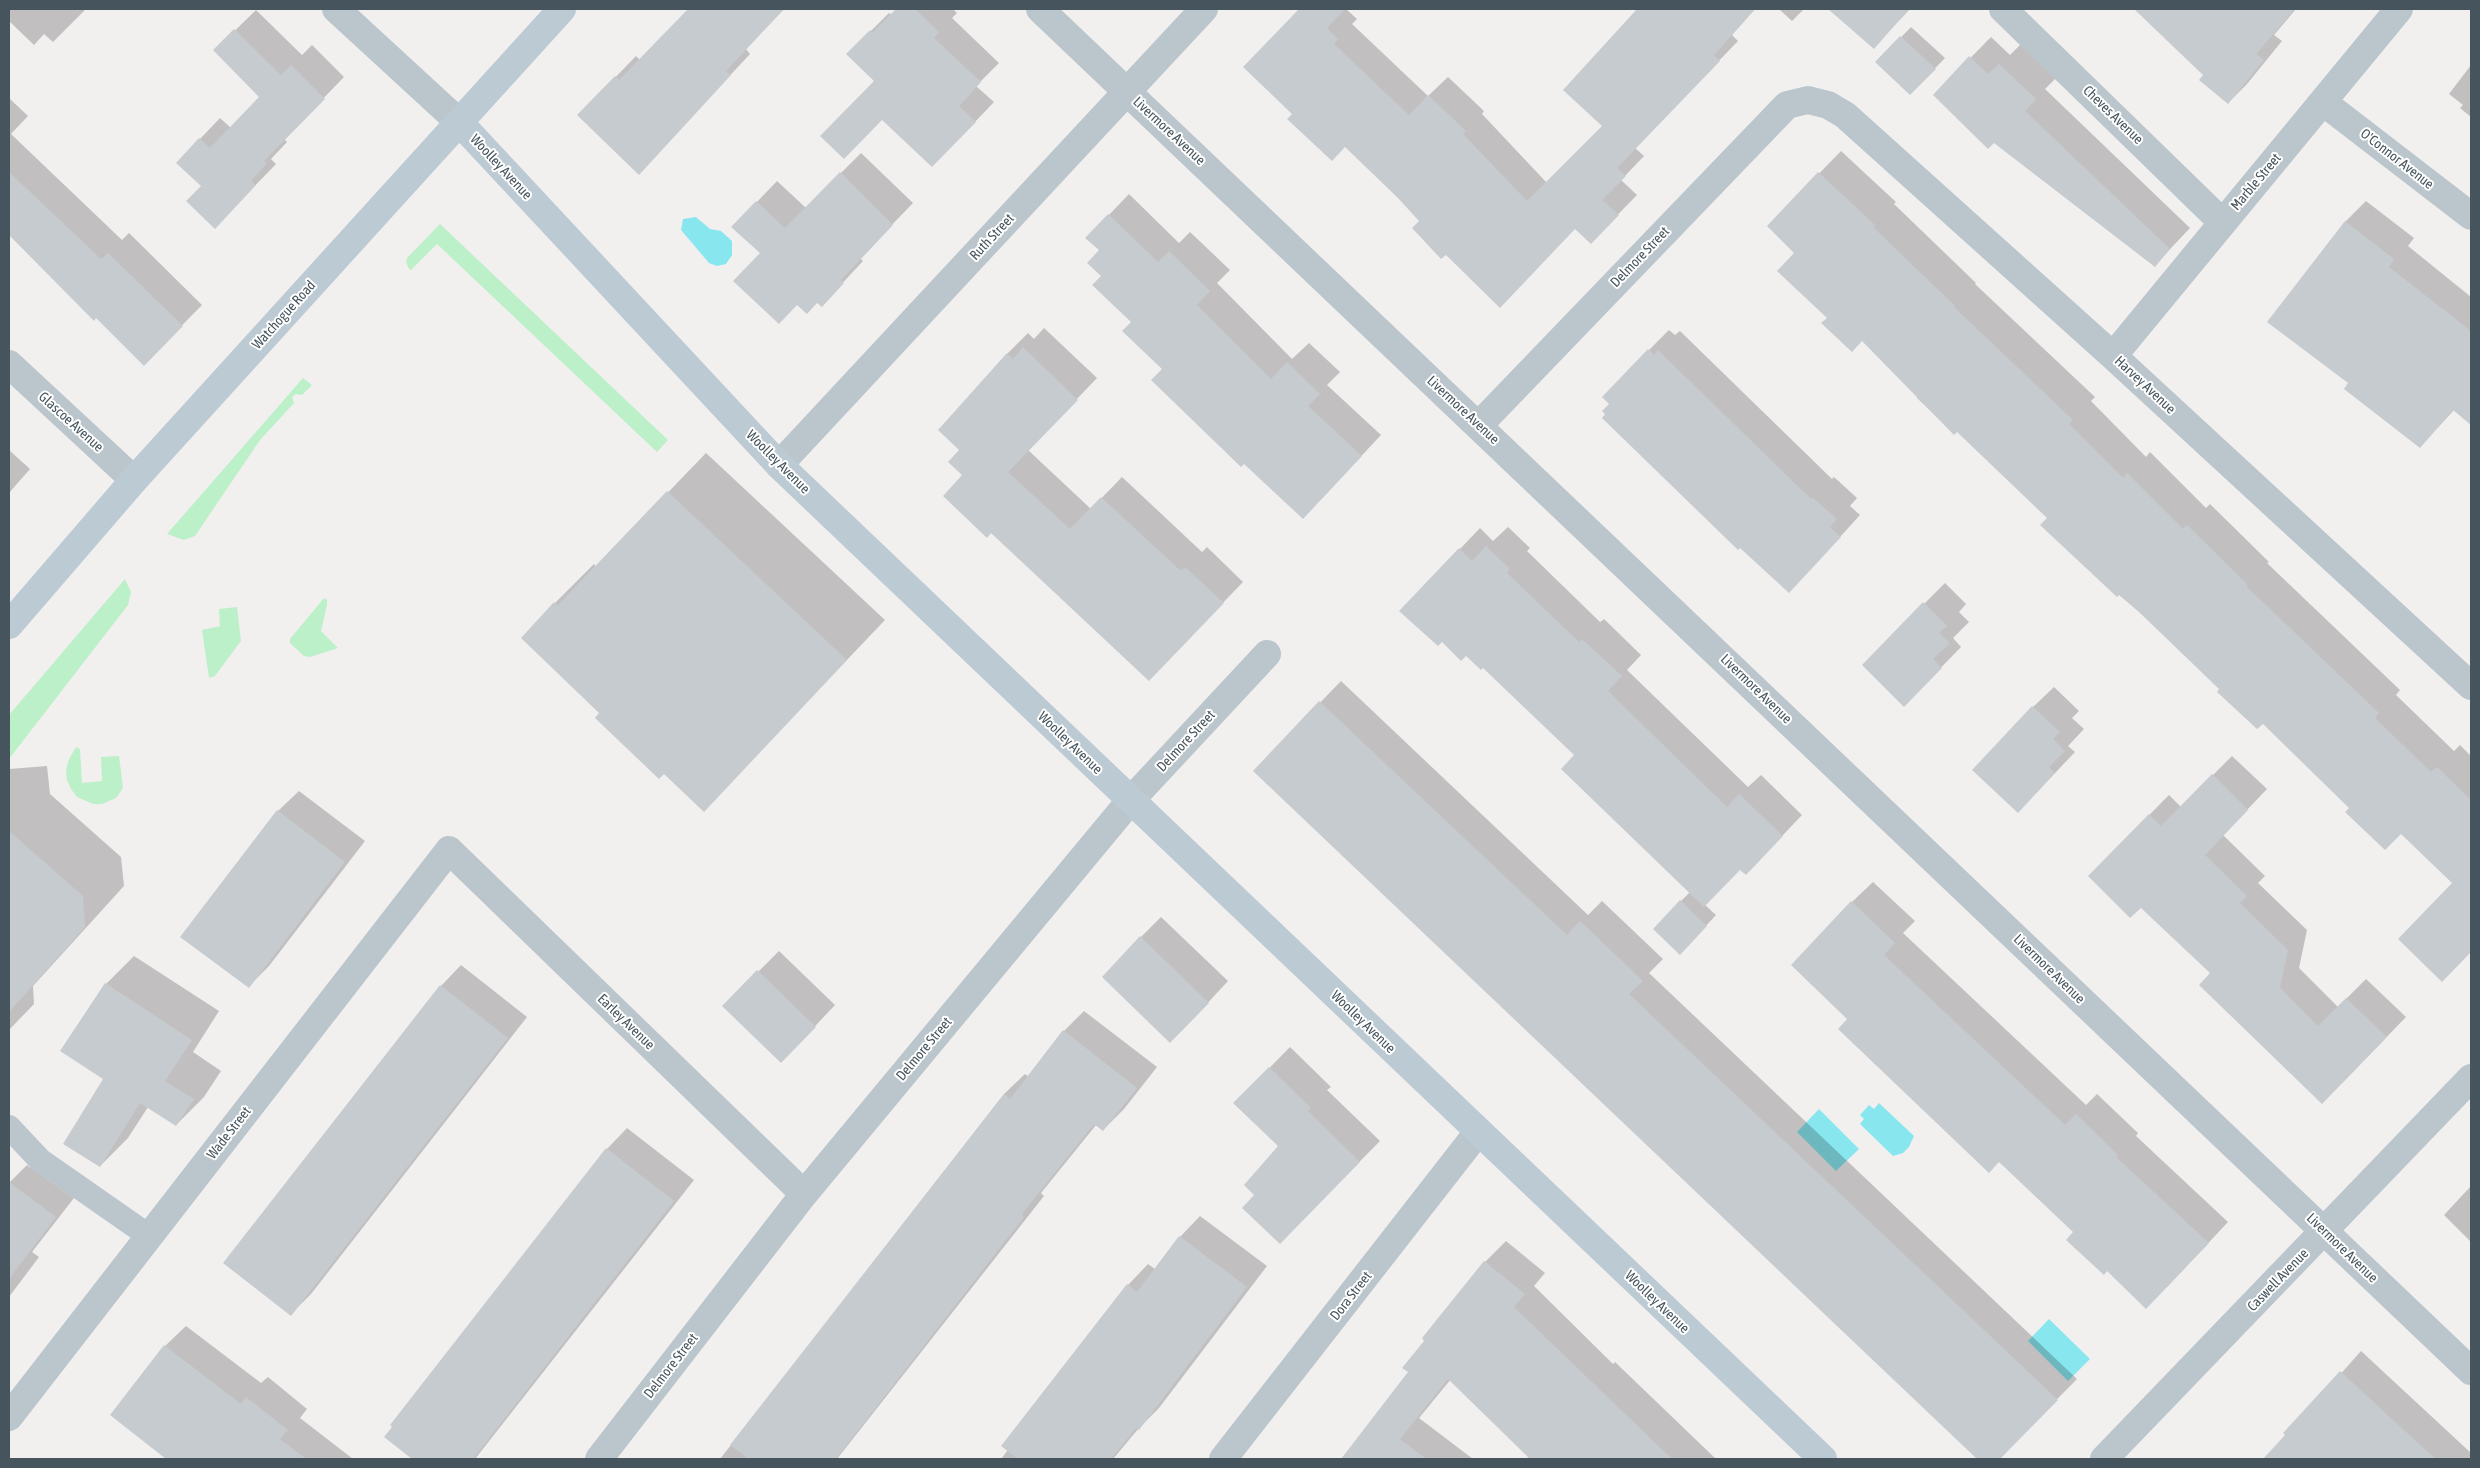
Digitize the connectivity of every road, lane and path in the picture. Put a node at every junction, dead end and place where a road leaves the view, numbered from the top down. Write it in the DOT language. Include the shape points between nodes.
graph roads {
  1 [pos="336,9"];
  2 [pos="562,9"];
  3 [pos="1040,9"];
  4 [pos="1204,9"];
  5 [pos="2003,9"];
  6 [pos="2399,9"];
  7 [pos="1127,92"];
  8 [pos="1808,100"];
  9 [pos="2323,102"];
  10 [pos="460,123"];
  11 [pos="2471,216"];
  12 [pos="2222,222"];
  13 [pos="2113,356"];
  14 [pos="9,364"];
  15 [pos="1479,425"];
  16 [pos="779,465"];
  17 [pos="134,480"];
  18 [pos="9,625"];
  19 [pos="1266,654"];
  20 [pos="2471,686"];
  21 [pos="1130,801"];
  22 [pos="449,850"];
  23 [pos="2471,1078"];
  24 [pos="9,1127"];
  25 [pos="1478,1132"];
  26 [pos="804,1194"];
  27 [pos="2325,1231"];
  28 [pos="149,1236"];
  29 [pos="2471,1371"];
  30 [pos="9,1417"];
  31 [pos="599,1459"];
  32 [pos="1223,1459"];
  33 [pos="1823,1459"];
  34 [pos="2104,1459"];
  1 -- 10 [label="street, Woolley Avenue"];
  2 -- 10 [label="street, Watchogue Road"];
  3 -- 7 [label="street, Livermore Avenue"];
  4 -- 7 [label="street, Ruth Street"];
  5 -- 12 [label="street, Cheves Avenue"];
  6 -- 9 [label="street, Marble Street"];
  7 -- 15 [label="street, Livermore Avenue"];
  7 -- 16 [label="street, Ruth Street"];
  8 -- 13 [label="street, Harvey Avenue" via="1828,105 1845,115"];
  8 -- 15 [label="street, Delmore Street" via="1787,105"];
  9 -- 11 [label="street, O'Connor Avenue"];
  9 -- 12 [label="street, Marble Street"];
  10 -- 16 [label="street, Woolley Avenue"];
  10 -- 17 [label="street, Watchogue Road"];
  12 -- 13 [label="street, Marble Street"];
  13 -- 20 [label="street, Harvey Avenue"];
  14 -- 17 [label="street, Glascoe Avenue"];
  15 -- 27 [label="street, Livermore Avenue"];
  16 -- 21 [label="street, Woolley Avenue"];
  17 -- 18 [label="street, Watchogue Road"];
  19 -- 21 [label="street, Delmore Street"];
  21 -- 25 [label="street, Woolley Avenue"];
  21 -- 26 [label="street, Delmore Street"];
  22 -- 26 [label="street, Earley Avenue"];
  22 -- 28 [label="street, Wade Street"];
  23 -- 27 [label="street, Caswell Avenue"];
  24 -- 28 [label="lane" via="40,1160"];
  25 -- 32 [label="street, Dora Street"];
  25 -- 33 [label="street, Woolley Avenue"];
  26 -- 31 [label="street, Delmore Street"];
  27 -- 29 [label="street, Livermore Avenue"];
  27 -- 34 [label="street, Caswell Avenue"];
  28 -- 30 [label="street, Wade Street"];
}
